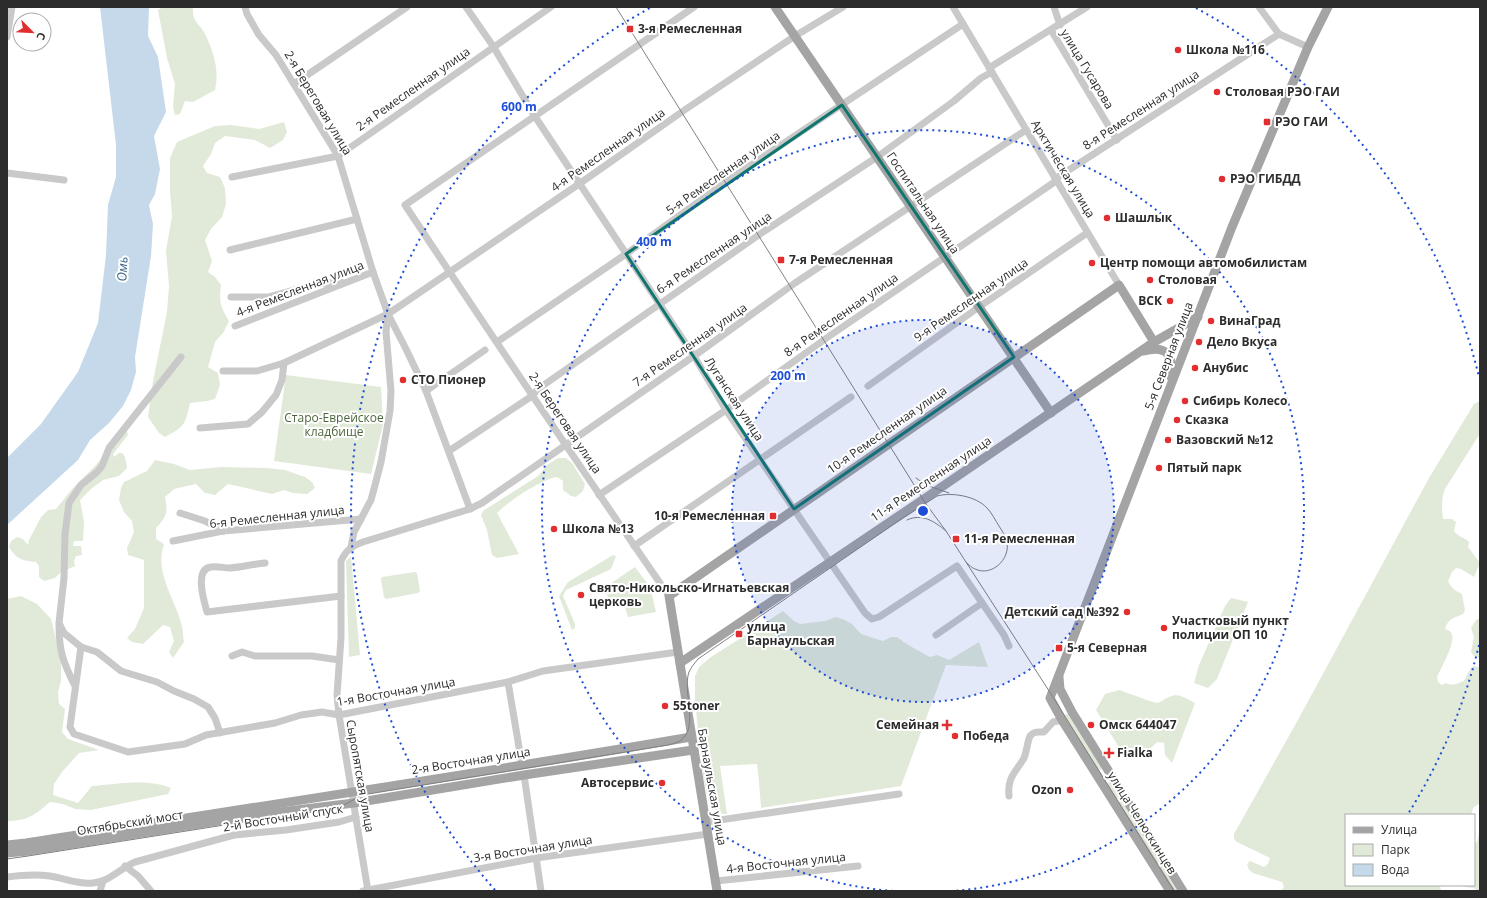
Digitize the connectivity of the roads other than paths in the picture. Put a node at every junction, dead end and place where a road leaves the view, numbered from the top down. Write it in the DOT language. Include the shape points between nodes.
graph roads {
  1 [pos="12,7"];
  2 [pos="245,7"];
  3 [pos="407,7"];
  4 [pos="466,7"];
  5 [pos="550,7"];
  6 [pos="694,7"];
  7 [pos="775,7"];
  8 [pos="843,7"];
  9 [pos="952,7"];
  10 [pos="1054,7"];
  11 [pos="1087,7"];
  12 [pos="1259,7"];
  13 [pos="1328,7"];
  14 [pos="963,24"];
  15 [pos="1060,25"];
  16 [pos="1051,30"];
  17 [pos="1279,34"];
  18 [pos="795,36"];
  19 [pos="7,37"];
  20 [pos="494,46"];
  21 [pos="1308,47"];
  22 [pos="990,70"];
  23 [pos="294,84"];
  24 [pos="842,105"];
  25 [pos="534,115"];
  26 [pos="1026,130"];
  27 [pos="1116,140"];
  28 [pos="338,156"];
  29 [pos="877,157"];
  30 [pos="7,173"];
  31 [pos="232,177"];
  32 [pos="64,180"];
  33 [pos="1056,180"];
  34 [pos="579,184"];
  35 [pos="911,206"];
  36 [pos="357,219"];
  37 [pos="1087,233"];
  38 [pos="230,250"];
  39 [pos="626,254"];
  40 [pos="945,257"];
  41 [pos="373,272"];
  42 [pos="450,272"];
  43 [pos="350,281"];
  44 [pos="1119,285"];
  45 [pos="231,297"];
  46 [pos="658,305"];
  47 [pos="979,307"];
  48 [pos="388,314"];
  49 [pos="1198,317"];
  50 [pos="235,326"];
  51 [pos="497,342"];
  52 [pos="1154,342"];
  53 [pos="485,350"];
  54 [pos="1139,352"];
  55 [pos="694,356"];
  56 [pos="181,357"];
  57 [pos="1014,357"];
  58 [pos="284,363"];
  59 [pos="224,371"];
  60 [pos="868,386"];
  61 [pos="1170,388"];
  62 [pos="426,391"];
  63 [pos="532,396"];
  64 [pos="852,398"];
  65 [pos="726,410"];
  66 [pos="1051,413"];
  67 [pos="200,428"];
  68 [pos="566,446"];
  69 [pos="449,451"];
  70 [pos="760,460"];
  71 [pos="599,495"];
  72 [pos="470,509"];
  73 [pos="794,509"];
  74 [pos="180,513"];
  75 [pos="361,519"];
  76 [pos="223,531"];
  77 [pos="173,541"];
  78 [pos="634,546"];
  79 [pos="351,547"];
  80 [pos="830,562"];
  81 [pos="265,563"];
  82 [pos="341,596"];
  83 [pos="669,596"];
  84 [pos="982,602"];
  85 [pos="59,623"];
  86 [pos="936,634"];
  87 [pos="1009,646"];
  88 [pos="81,647"];
  89 [pos="678,652"];
  90 [pos="232,656"];
  91 [pos="339,660"];
  92 [pos="680,663"];
  93 [pos="1059,673"];
  94 [pos="508,682"];
  95 [pos="75,686"];
  96 [pos="339,715"];
  97 [pos="1062,720"];
  98 [pos="220,733"];
  99 [pos="691,737"];
  100 [pos="693,750"];
  101 [pos="522,765"];
  102 [pos="1108,772"];
  103 [pos="524,775"];
  104 [pos="1099,778"];
  105 [pos="352,793"];
  106 [pos="899,794"];
  107 [pos="1009,796"];
  108 [pos="354,803"];
  109 [pos="255,811"];
  110 [pos="356,817"];
  111 [pos="706,822"];
  112 [pos="708,834"];
  113 [pos="7,845"];
  114 [pos="7,853"];
  115 [pos="536,858"];
  116 [pos="125,866"];
  117 [pos="858,866"];
  118 [pos="7,877"];
  119 [pos="103,881"];
  120 [pos="716,881"];
  121 [pos="100,891"];
  122 [pos="151,891"];
  123 [pos="366,891"];
  124 [pos="541,891"];
  125 [pos="717,891"];
  126 [pos="1170,891"];
  127 [pos="1183,891"];
  1 -- 19 [label="street"];
  2 -- 23 [label="street, 2-я Береговая улица" via="259,35 276,55"];
  3 -- 23 [label="street"];
  4 -- 20 [label="street, Луганская улица"];
  5 -- 20 [label="street, 2-я Ремесленная улица"];
  6 -- 25 [label="street"];
  7 -- 18 [label="main road, Госпитальная улица"];
  8 -- 18 [label="street, 4-я Ремесленная улица"];
  9 -- 14 [label="street, Арктическая улица"];
  10 -- 15 [label="street, улица Гусарова"];
  11 -- 15 [label="street, 6-я Ремесленная улица"];
  12 -- 17 [label="street"];
  13 -- 21 [label="main road, 5-я Северная улица"];
  14 -- 22 [label="street, Арктическая улица"];
  14 -- 24 [label="street, 5-я Ремесленная улица"];
  15 -- 16 [label="street, 6-я Ремесленная улица"];
  16 -- 22 [label="street, 6-я Ремесленная улица"];
  16 -- 27 [label="street, улица Гусарова"];
  17 -- 21 [label="street"];
  17 -- 27 [label="street, 8-я Ремесленная улица"];
  18 -- 24 [label="main road, Госпитальная улица"];
  18 -- 34 [label="street, 4-я Ремесленная улица"];
  20 -- 25 [label="street, Луганская улица"];
  20 -- 28 [label="street, 2-я Ремесленная улица"];
  21 -- 49 [label="main road, 5-я Северная улица" via="1232,227"];
  22 -- 26 [label="street, Арктическая улица"];
  22 -- 29 [label="street, 6-я Ремесленная улица" via="954,101"];
  23 -- 28 [label="street, 2-я Береговая улица"];
  24 -- 29 [label="main road, Госпитальная улица"];
  24 -- 39 [label="street, 5-я Ремесленная улица" via="730,179"];
  25 -- 34 [label="street, Луганская улица"];
  25 -- 42 [label="street, 2-я Береговая улица" via="405,204"];
  26 -- 33 [label="street, Арктическая улица"];
  26 -- 35 [label="street, 7-я Ремесленная улица"];
  27 -- 33 [label="street, 8-я Ремесленная улица"];
  28 -- 31 [label="street, 2-я Ремесленная улица"];
  28 -- 36 [label="street, 2-я Береговая улица"];
  29 -- 35 [label="main road, Госпитальная улица"];
  29 -- 46 [label="street, 6-я Ремесленная улица"];
  30 -- 32 [label="street"];
  33 -- 37 [label="street, Арктическая улица"];
  33 -- 40 [label="street, 8-я Ремесленная улица"];
  34 -- 39 [label="street, Луганская улица"];
  34 -- 42 [label="street, 4-я Ремесленная улица"];
  35 -- 40 [label="main road, Госпитальная улица"];
  35 -- 55 [label="street, 7-я Ремесленная улица" via="795,283"];
  36 -- 38 [label="street"];
  36 -- 41 [label="street, 2-я Береговая улица"];
  37 -- 44 [label="street, Арктическая улица"];
  37 -- 47 [label="street, 9-я Ремесленная улица"];
  39 -- 46 [label="street, Луганская улица"];
  39 -- 51 [label="street, 5-я Ремесленная улица"];
  40 -- 47 [label="main road, Госпитальная улица"];
  40 -- 65 [label="street, 8-я Ремесленная улица"];
  41 -- 43 [label="street, 4-я Ремесленная улица"];
  41 -- 48 [label="street, 2-я Береговая улица"];
  42 -- 48 [label="street, 4-я Ремесленная улица"];
  42 -- 51 [label="street, 2-я Береговая улица"];
  43 -- 45 [label="street" via="317,284 268,297"];
  43 -- 50 [label="street, 4-я Ремесленная улица"];
  44 -- 52 [label="main road, Арктическая улица"];
  44 -- 57 [label="main road, 10-я Ремесленная улица"];
  46 -- 55 [label="street, Луганская улица"];
  46 -- 63 [label="street, 6-я Ремесленная улица" via="538,389"];
  47 -- 57 [label="main road, Госпитальная улица"];
  47 -- 60 [label="street, 9-я Ремесленная улица"];
  48 -- 58 [label="street, 4-я Ремесленная улица"];
  48 -- 62 [label="street, 2-я Береговая улица"];
  48 -- 75 [label="street, Сыропятская улица" via="386,332 391,384 390,411 374,489"];
  49 -- 52 [label="main road, 11-я Ремесленная улица"];
  49 -- 61 [label="main road, 5-я Северная улица"];
  51 -- 63 [label="street, 2-я Береговая улица"];
  52 -- 54 [label="main road, 11-я Ремесленная улица"];
  53 -- 62 [label="street"];
  54 -- 61 [label="main road" via="1153,349 1167,354 1172,363"];
  54 -- 66 [label="main road, 11-я Ремесленная улица"];
  55 -- 65 [label="street, Луганская улица"];
  55 -- 68 [label="street, 7-я Ремесленная улица"];
  56 -- 85 [label="street" via="109,448 102,466 81,485 69,503"];
  57 -- 66 [label="main road, Госпитальная улица"];
  57 -- 73 [label="main road, 10-я Ремесленная улица"];
  58 -- 59 [label="street, 4-я Ремесленная улица" via="257,370"];
  58 -- 67 [label="street" via="282,380 276,395 248,424"];
  61 -- 93 [label="main road, 5-я Северная улица"];
  62 -- 69 [label="street, 2-я Береговая улица"];
  63 -- 68 [label="street, 2-я Береговая улица"];
  63 -- 69 [label="street, 6-я Ремесленная улица"];
  64 -- 70 [label="street"];
  65 -- 70 [label="street, Луганская улица"];
  65 -- 71 [label="street, 8-я Ремесленная улица"];
  66 -- 80 [label="main road, 11-я Ремесленная улица"];
  68 -- 71 [label="street, 2-я Береговая улица"];
  68 -- 72 [label="street, 7-я Ремесленная улица"];
  69 -- 72 [label="street, 2-я Береговая улица"];
  70 -- 73 [label="street, Луганская улица"];
  70 -- 78 [label="street"];
  71 -- 78 [label="street, 2-я Береговая улица"];
  72 -- 79 [label="street, 7-я Ремесленная улица"];
  73 -- 80 [label="street, Луганская улица"];
  73 -- 83 [label="main road, 10-я Ремесленная улица"];
  74 -- 76 [label="street" via="205,521"];
  75 -- 76 [label="street, 6-я Ремесленная улица"];
  75 -- 79 [label="street, Сыропятская улица" via="354,532"];
  76 -- 77 [label="street, 6-я Ремесленная улица"];
  78 -- 83 [label="street, 2-я Береговая улица"];
  79 -- 82 [label="street, Сыропятская улица" via="341,561"];
  80 -- 84 [label="street, Луганская улица" via="872,619 879,617 957,566"];
  80 -- 92 [label="main road, 11-я Ремесленная улица"];
  81 -- 82 [label="street" via="229,568 211,567 206,570 201,586 207,612"];
  82 -- 91 [label="street, Сыропятская улица"];
  83 -- 89 [label="main road, 2-я Береговая улица"];
  84 -- 86 [label="street"];
  84 -- 87 [label="street"];
  85 -- 88 [label="street" via="64,633"];
  85 -- 95 [label="street" via="63,663"];
  88 -- 95 [label="street"];
  88 -- 98 [label="street" via="97,652 121,671 157,682 208,707"];
  89 -- 92 [label="main road, 2-я Береговая улица"];
  89 -- 94 [label="street, 1-я Восточная улица" via="542,671"];
  90 -- 91 [label="street" via="242,652 255,656 312,656"];
  91 -- 96 [label="street, Сыропятская улица"];
  92 -- 99 [label="main road, Барнаульская улица"];
  93 -- 97 [label="main road, улица Челюскинцев" via="1050,698"];
  93 -- 102 [label="main road, улица Челюскинцев" via="1063,697"];
  94 -- 96 [label="street, 1-я Восточная улица"];
  94 -- 101 [label="street"];
  95 -- 98 [label="street, 1-я Восточная улица" via="70,727 74,734 128,752 185,744 206,735"];
  96 -- 98 [label="street, 1-я Восточная улица" via="322,712 301,715 275,723"];
  96 -- 105 [label="street, Сыропятская улица"];
  97 -- 104 [label="main road, улица Челюскинцев"];
  97 -- 107 [label="street" via="1053,722 1044,732 1032,733 1024,758 1009,782"];
  99 -- 100 [label="main road, Барнаульская улица"];
  99 -- 101 [label="main road, 2-я Восточная улица"];
  100 -- 103 [label="main road, 2-я Восточная улица"];
  100 -- 111 [label="main road, Барнаульская улица"];
  101 -- 105 [label="main road, 2-я Восточная улица"];
  102 -- 104 [label="main road"];
  102 -- 127 [label="main road, улица Челюскинцев"];
  103 -- 108 [label="main road, 2-я Восточная улица"];
  103 -- 115 [label="street"];
  104 -- 126 [label="main road, улица Челюскинцев"];
  105 -- 108 [label="street, Сыропятская улица"];
  105 -- 109 [label="main road, 2-я Восточная улица"];
  106 -- 111 [label="street"];
  108 -- 109 [label="main road, 2-я Восточная улица"];
  108 -- 110 [label="street, Сыропятская улица"];
  109 -- 113 [label="main road, Октябрьский мост"];
  109 -- 114 [label="main road, Октябрьский мост"];
  110 -- 116 [label="street, 2-й Восточный спуск" via="332,823 234,835"];
  110 -- 123 [label="street, Сыропятская улица"];
  111 -- 112 [label="main road, Барнаульская улица"];
  112 -- 115 [label="street, 3-я Восточная улица"];
  112 -- 120 [label="main road, Барнаульская улица"];
  115 -- 123 [label="street, 3-я Восточная улица"];
  115 -- 124 [label="street"];
  116 -- 119 [label="street, 2-й Восточный спуск"];
  116 -- 122 [label="street"];
  117 -- 120 [label="street, 4-я Восточная улица"];
  118 -- 119 [label="street" via="51,876 92,884"];
  119 -- 121 [label="street"];
  120 -- 125 [label="main road, Барнаульская улица"];
}
